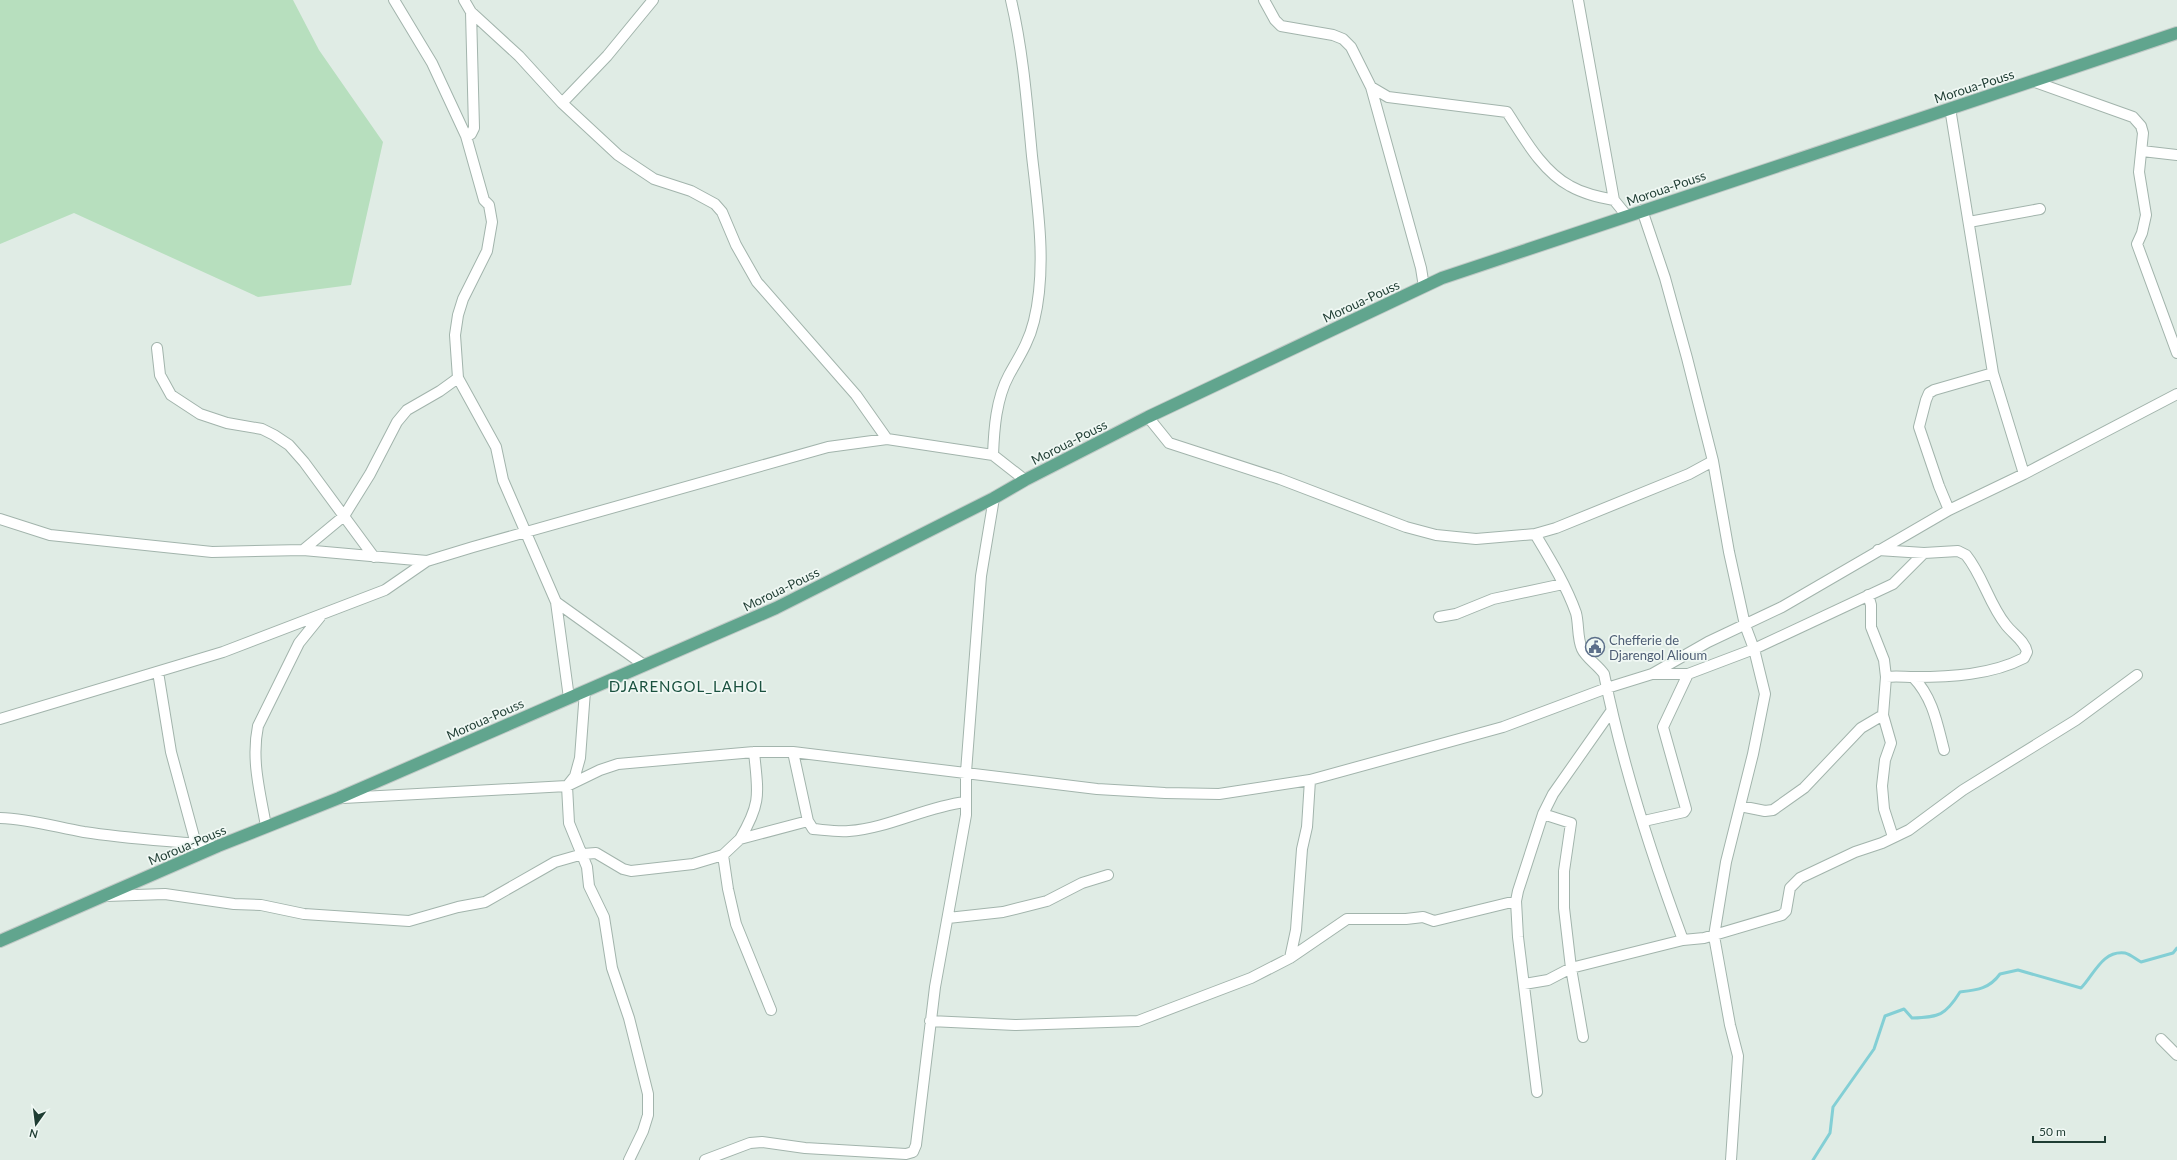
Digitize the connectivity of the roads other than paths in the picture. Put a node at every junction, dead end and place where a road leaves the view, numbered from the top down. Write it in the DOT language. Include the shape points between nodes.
graph roads {
  1 [pos="394,0"];
  2 [pos="464,0"];
  3 [pos="653,0"];
  4 [pos="1011,0"];
  5 [pos="1264,0"];
  6 [pos="1578,0"];
  7 [pos="471,12"];
  8 [pos="2177,33"];
  9 [pos="2032,81"];
  10 [pos="1371,87"];
  11 [pos="562,103"];
  12 [pos="1950,108"];
  13 [pos="466,136"];
  14 [pos="2142,151"];
  15 [pos="2177,155"];
  16 [pos="1614,200"];
  17 [pos="2040,209"];
  18 [pos="1642,210"];
  19 [pos="1627,216"];
  20 [pos="1969,222"];
  21 [pos="1424,287"];
  22 [pos="157,348"];
  23 [pos="2177,353"];
  24 [pos="1993,373"];
  25 [pos="458,378"];
  26 [pos="2177,394"];
  27 [pos="1148,417"];
  28 [pos="887,439"];
  29 [pos="993,455"];
  30 [pos="1713,460"];
  31 [pos="2024,474"];
  32 [pos="1025,480"];
  33 [pos="994,498"];
  34 [pos="1949,510"];
  35 [pos="344,516"];
  36 [pos="0,519"];
  37 [pos="525,533"];
  38 [pos="1535,534"];
  39 [pos="304,550"];
  40 [pos="1878,550"];
  41 [pos="1924,553"];
  42 [pos="374,557"];
  43 [pos="427,561"];
  44 [pos="1563,584"];
  45 [pos="1868,595"];
  46 [pos="556,602"];
  47 [pos="320,616"];
  48 [pos="1439,617"];
  49 [pos="1745,625"];
  50 [pos="1754,649"];
  51 [pos="644,666"];
  52 [pos="158,672"];
  53 [pos="1652,674"];
  54 [pos="1688,674"];
  55 [pos="2137,675"];
  56 [pos="1886,677"];
  57 [pos="1913,677"];
  58 [pos="1607,688"];
  59 [pos="585,691"];
  60 [pos="569,698"];
  61 [pos="1612,710"];
  62 [pos="1883,715"];
  63 [pos="0,719"];
  64 [pos="1944,750"];
  65 [pos="754,752"];
  66 [pos="793,752"];
  67 [pos="966,772"];
  68 [pos="1310,780"];
  69 [pos="567,786"];
  70 [pos="339,798"];
  71 [pos="965,802"];
  72 [pos="1740,806"];
  73 [pos="1543,814"];
  74 [pos="0,818"];
  75 [pos="808,821"];
  76 [pos="1644,821"];
  77 [pos="266,826"];
  78 [pos="1893,837"];
  79 [pos="740,839"];
  80 [pos="196,844"];
  81 [pos="218,846"];
  82 [pos="583,854"];
  83 [pos="723,855"];
  84 [pos="1108,875"];
  85 [pos="103,896"];
  86 [pos="1516,901"];
  87 [pos="948,918"];
  88 [pos="1714,936"];
  89 [pos="1683,940"];
  90 [pos="0,942"];
  91 [pos="1290,958"];
  92 [pos="1571,968"];
  93 [pos="1524,984"];
  94 [pos="771,1010"];
  95 [pos="930,1021"];
  96 [pos="1583,1037"];
  97 [pos="2160,1039"];
  98 [pos="2177,1055"];
  99 [pos="1536,1092"];
  100 [pos="629,1160"];
  101 [pos="705,1160"];
  102 [pos="1731,1160"];
  1 -- 13 [label="street" via="432,63"];
  2 -- 7 [label="street"];
  3 -- 11 [label="street" via="607,56"];
  4 -- 29 [label="street" via="1023,65 1041,241 1034,320 1028,342 1008,376 1000,398"];
  5 -- 10 [label="street" via="1275,20 1282,26 1343,39 1351,47"];
  6 -- 16 [label="street"];
  7 -- 11 [label="street" via="520,56"];
  7 -- 13 [label="street" via="474,128 471,134"];
  8 -- 9 [label="main road, Moroua-Pouss"];
  9 -- 12 [label="main road, Moroua-Pouss"];
  9 -- 14 [label="street" via="2133,117 2141,126 2143,133"];
  10 -- 16 [label="street" via="1388,98 1507,112 1533,151 1569,186 1586,194"];
  10 -- 21 [label="street"];
  11 -- 28 [label="street" via="638,170 654,179 691,191 715,204 722,212 736,245 757,282 856,395"];
  12 -- 18 [label="main road, Moroua-Pouss"];
  12 -- 20 [label="street"];
  13 -- 25 [label="street" via="492,222 487,251 463,299 458,315 455,335"];
  14 -- 15 [label="street"];
  14 -- 23 [label="street" via="2139,172 2146,221 2137,244"];
  16 -- 19 [label="street"];
  17 -- 20 [label="street"];
  18 -- 19 [label="main road, Moroua-Pouss"];
  18 -- 30 [label="street" via="1665,278"];
  19 -- 21 [label="main road, Moroua-Pouss" via="1442,278"];
  20 -- 24 [label="street"];
  21 -- 27 [label="main road, Moroua-Pouss"];
  22 -- 35 [label="street" via="160,375 171,395 207,416 227,423 262,429 279,438 304,462"];
  24 -- 31 [label="street"];
  24 -- 34 [label="street" via="1934,390 1929,393 1926,400 1919,427"];
  25 -- 35 [label="street" via="436,394 414,404 397,422 370,474"];
  25 -- 37 [label="street" via="496,447 504,480"];
  26 -- 31 [label="street"];
  27 -- 32 [label="main road, Moroua-Pouss"];
  27 -- 38 [label="street" via="1169,443 1280,479 1406,527 1436,535 1476,539"];
  28 -- 29 [label="street"];
  28 -- 37 [label="street" via="828,447"];
  29 -- 32 [label="street"];
  30 -- 38 [label="street" via="1689,474 1570,524"];
  30 -- 49 [label="street"];
  31 -- 34 [label="street"];
  32 -- 33 [label="main road, Moroua-Pouss"];
  33 -- 51 [label="main road, Moroua-Pouss" via="776,608"];
  33 -- 67 [label="street" via="981,576"];
  34 -- 40 [label="street"];
  35 -- 39 [label="street"];
  35 -- 42 [label="street"];
  36 -- 39 [label="street" via="50,535 212,552"];
  37 -- 43 [label="street"];
  37 -- 46 [label="street"];
  38 -- 44 [label="street"];
  39 -- 42 [label="street"];
  40 -- 41 [label="street"];
  40 -- 49 [label="street"];
  41 -- 45 [label="street" via="1893,584"];
  41 -- 57 [label="street" via="1958,551 1966,555 1992,603 2006,625 2023,644 2026,652 2024,658 2018,661 1984,672"];
  42 -- 43 [label="street"];
  43 -- 47 [label="street" via="389,588"];
  44 -- 48 [label="street" via="1493,599 1456,614"];
  44 -- 58 [label="street" via="1576,615 1582,648 1599,666"];
  45 -- 50 [label="street"];
  45 -- 56 [label="street" via="1871,605 1871,627 1884,660"];
  46 -- 51 [label="street"];
  46 -- 60 [label="street"];
  47 -- 52 [label="street" via="216,655"];
  47 -- 77 [label="street" via="299,643 258,726 255,767"];
  49 -- 50 [label="street"];
  49 -- 53 [label="street" via="1708,642"];
  50 -- 54 [label="street"];
  50 -- 72 [label="street" via="1764,685 1764,702"];
  51 -- 59 [label="main road, Moroua-Pouss"];
  52 -- 63 [label="street"];
  52 -- 80 [label="street" via="171,752"];
  53 -- 54 [label="street"];
  53 -- 58 [label="street"];
  54 -- 76 [label="street" via="1663,727 1686,809 1684,812"];
  55 -- 78 [label="street" via="2076,720 1963,790 1909,830"];
  56 -- 57 [label="street"];
  56 -- 62 [label="street"];
  57 -- 64 [label="street" via="1932,705"];
  58 -- 61 [label="street"];
  58 -- 68 [label="street" via="1503,727"];
  59 -- 60 [label="main road, Moroua-Pouss"];
  59 -- 69 [label="street" via="580,758 575,776"];
  60 -- 70 [label="main road, Moroua-Pouss"];
  61 -- 73 [label="street" via="1553,794"];
  61 -- 76 [label="street"];
  62 -- 72 [label="street" via="1861,728 1804,788 1773,810"];
  62 -- 78 [label="street" via="1891,743 1884,766 1882,786 1884,809"];
  65 -- 66 [label="street"];
  65 -- 69 [label="street" via="618,764"];
  65 -- 79 [label="street" via="757,803 753,817"];
  66 -- 67 [label="street"];
  66 -- 75 [label="street"];
  67 -- 68 [label="street" via="1097,789 1219,794"];
  67 -- 71 [label="street"];
  68 -- 91 [label="street" via="1296,930"];
  69 -- 70 [label="street"];
  69 -- 82 [label="street" via="569,823"];
  70 -- 77 [label="main road, Moroua-Pouss"];
  71 -- 75 [label="street" via="938,806 903,819 850,831 813,829"];
  71 -- 87 [label="street" via="966,815"];
  72 -- 88 [label="street" via="1719,897"];
  73 -- 86 [label="street"];
  73 -- 92 [label="street" via="1571,823 1563,886"];
  74 -- 80 [label="street" via="22,818 97,834"];
  75 -- 79 [label="street"];
  76 -- 89 [label="street" via="1660,877"];
  77 -- 81 [label="main road, Moroua-Pouss"];
  78 -- 88 [label="street" via="1800,878 1790,888 1786,911 1782,915"];
  79 -- 83 [label="street"];
  80 -- 81 [label="street"];
  81 -- 85 [label="main road, Moroua-Pouss"];
  82 -- 83 [label="street" via="596,853 623,869 639,872 693,864"];
  82 -- 85 [label="street" via="555,862 485,902 409,921 304,914 261,905 234,904 164,894"];
  82 -- 100 [label="street" via="589,886 604,917 612,968 631,1025 648,1094 648,1115"];
  83 -- 94 [label="street" via="736,924"];
  84 -- 87 [label="street" via="1082,883 1040,903 1003,912"];
  85 -- 90 [label="main road, Moroua-Pouss"];
  86 -- 91 [label="street" via="1434,922 1423,917 1347,919"];
  86 -- 93 [label="street"];
  87 -- 95 [label="street"];
  88 -- 89 [label="street"];
  88 -- 102 [label="street" via="1738,1056"];
  89 -- 92 [label="street"];
  91 -- 95 [label="street" via="1251,978 1138,1021 1015,1025"];
  92 -- 93 [label="street" via="1548,980"];
  92 -- 96 [label="street"];
  93 -- 99 [label="street"];
  95 -- 101 [label="street" via="913,1152 906,1154 839,1151 762,1142 750,1143"];
  97 -- 98 [label="street"];
}
